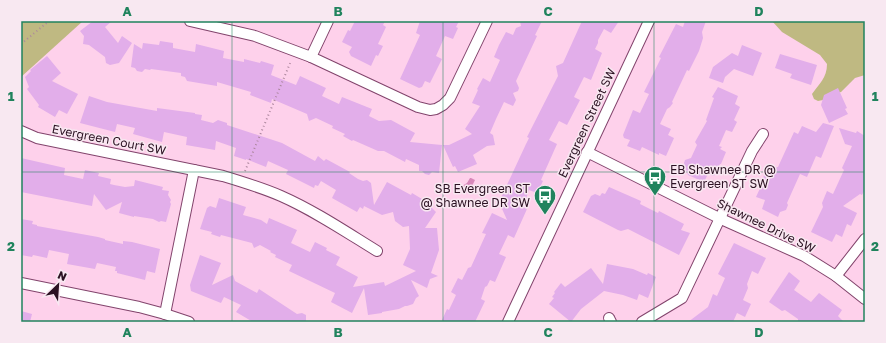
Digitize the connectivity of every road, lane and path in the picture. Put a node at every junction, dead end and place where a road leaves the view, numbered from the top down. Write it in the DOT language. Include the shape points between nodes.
graph roads {
  1 [pos="49,21"];
  2 [pos="190,21"];
  3 [pos="328,21"];
  4 [pos="487,21"];
  5 [pos="649,21"];
  6 [pos="21,44"];
  7 [pos="295,51"];
  8 [pos="311,57"];
  9 [pos="21,131"];
  10 [pos="763,134"];
  11 [pos="587,152"];
  12 [pos="194,170"];
  13 [pos="241,181"];
  14 [pos="721,219"];
  15 [pos="865,239"];
  16 [pos="377,251"];
  17 [pos="836,276"];
  18 [pos="21,282"];
  19 [pos="865,299"];
  20 [pos="165,314"];
  21 [pos="189,322"];
  22 [pos="508,322"];
  23 [pos="642,322"];
  1 -- 6 [label="path"];
  2 -- 7 [label="street" via="256,36"];
  3 -- 8 [label="street"];
  4 -- 8 [label="street" via="450,98 436,109 418,107"];
  5 -- 11 [label="street, Evergreen Street SW"];
  7 -- 8 [label="street"];
  7 -- 13 [label="path"];
  9 -- 12 [label="street, Evergreen Court SW" via="37,138"];
  10 -- 14 [label="street" via="752,151"];
  11 -- 14 [label="street, Shawnee Drive SW"];
  11 -- 22 [label="street, Evergreen Street SW"];
  12 -- 13 [label="street, Evergreen Court SW"];
  12 -- 20 [label="street"];
  13 -- 16 [label="street, Evergreen Court SW" via="282,196"];
  14 -- 17 [label="street, Shawnee Drive SW" via="804,256"];
  14 -- 23 [label="street" via="682,298"];
  15 -- 17 [label="street"];
  17 -- 19 [label="street, Shawnee Drive SW"];
  18 -- 20 [label="street"];
  20 -- 21 [label="street"];
}
